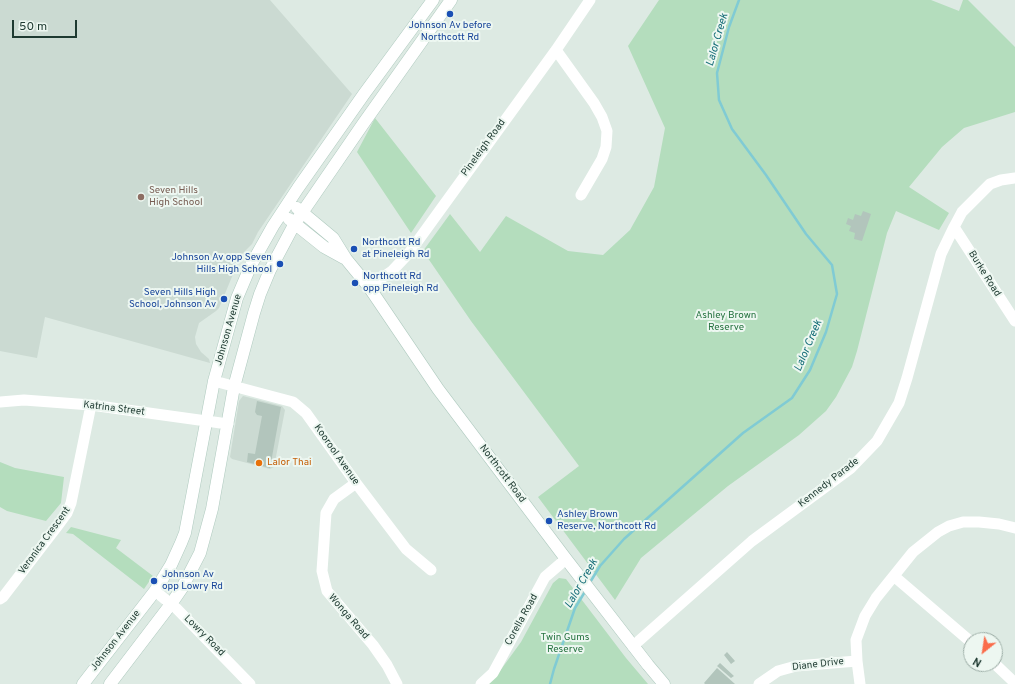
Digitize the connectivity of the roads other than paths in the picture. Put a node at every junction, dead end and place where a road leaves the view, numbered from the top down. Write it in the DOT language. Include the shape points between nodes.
graph roads {
  1 [pos="433,0"];
  2 [pos="451,0"];
  3 [pos="590,0"];
  4 [pos="556,50"];
  5 [pos="1015,178"];
  6 [pos="581,195"];
  7 [pos="289,202"];
  8 [pos="303,212"];
  9 [pos="282,213"];
  10 [pos="295,223"];
  11 [pos="954,227"];
  12 [pos="346,258"];
  13 [pos="369,287"];
  14 [pos="1015,321"];
  15 [pos="214,381"];
  16 [pos="234,387"];
  17 [pos="0,402"];
  18 [pos="91,405"];
  19 [pos="207,421"];
  20 [pos="228,424"];
  21 [pos="356,483"];
  22 [pos="1015,528"];
  23 [pos="566,559"];
  24 [pos="430,570"];
  25 [pos="895,577"];
  26 [pos="155,591"];
  27 [pos="0,599"];
  28 [pos="172,604"];
  29 [pos="963,635"];
  30 [pos="633,646"];
  31 [pos="857,661"];
  32 [pos="1003,672"];
  33 [pos="1015,683"];
  34 [pos="83,684"];
  35 [pos="110,684"];
  36 [pos="250,684"];
  37 [pos="397,684"];
  38 [pos="481,684"];
  39 [pos="664,684"];
  40 [pos="759,684"];
  41 [pos="860,684"];
  1 -- 7 [label="main road, Johnson Avenue"];
  2 -- 8 [label="main road, Johnson Avenue"];
  3 -- 4 [label="street, Pineleigh Road"];
  4 -- 6 [label="street" via="594,104 607,131 602,159"];
  4 -- 13 [label="street, Pineleigh Road" via="409,253 392,271"];
  5 -- 11 [label="street, Kennedy Parade" via="990,184 962,212"];
  7 -- 8 [label="main road, Northcott Road"];
  7 -- 9 [label="main road, Johnson Avenue"];
  8 -- 10 [label="main road, Johnson Avenue"];
  8 -- 12 [label="main road, Northcott Road" via="333,238"];
  9 -- 10 [label="main road, Northcott Road"];
  9 -- 15 [label="main road, Johnson Avenue" via="244,279"];
  10 -- 12 [label="main road, Northcott Road" via="324,247"];
  10 -- 16 [label="main road, Johnson Avenue" via="260,294"];
  11 -- 14 [label="street, Burke Road"];
  11 -- 30 [label="street, Kennedy Parade" via="941,254 899,403 877,440 852,468 752,541"];
  12 -- 13 [label="main road, Northcott Road"];
  13 -- 23 [label="main road, Northcott Road" via="438,389"];
  15 -- 16 [label="street, Koorool Avenue"];
  15 -- 19 [label="main road, Johnson Avenue"];
  16 -- 20 [label="main road, Johnson Avenue"];
  16 -- 21 [label="street, Koorool Avenue" via="293,402 306,413"];
  17 -- 18 [label="street, Katrina Street" via="24,400"];
  18 -- 19 [label="street, Katrina Street"];
  18 -- 27 [label="street, Veronica Crescent" via="72,504"];
  19 -- 20 [label="street, Katrina Street"];
  19 -- 26 [label="main road, Johnson Avenue" via="185,533 171,565"];
  20 -- 28 [label="main road, Johnson Avenue" via="212,509 200,553"];
  21 -- 24 [label="street, Koorool Avenue" via="406,549"];
  21 -- 37 [label="street, Wonga Road" via="334,499 326,513 322,571 327,591 373,645"];
  22 -- 25 [label="street" via="979,522 963,522 949,526 913,552"];
  23 -- 30 [label="main road, Northcott Road"];
  23 -- 38 [label="street, Corella Road" via="545,577 493,673"];
  25 -- 29 [label="street"];
  25 -- 31 [label="street" via="876,598 865,616 856,640"];
  26 -- 28 [label="street, Lowry Road"];
  26 -- 34 [label="main road, Johnson Avenue"];
  28 -- 35 [label="main road, Johnson Avenue"];
  28 -- 36 [label="street, Lowry Road"];
  30 -- 39 [label="main road, Northcott Road"];
  31 -- 40 [label="street, Diane Drive" via="796,666 778,672"];
  31 -- 41 [label="street"];
  32 -- 33 [label="street"];
}
